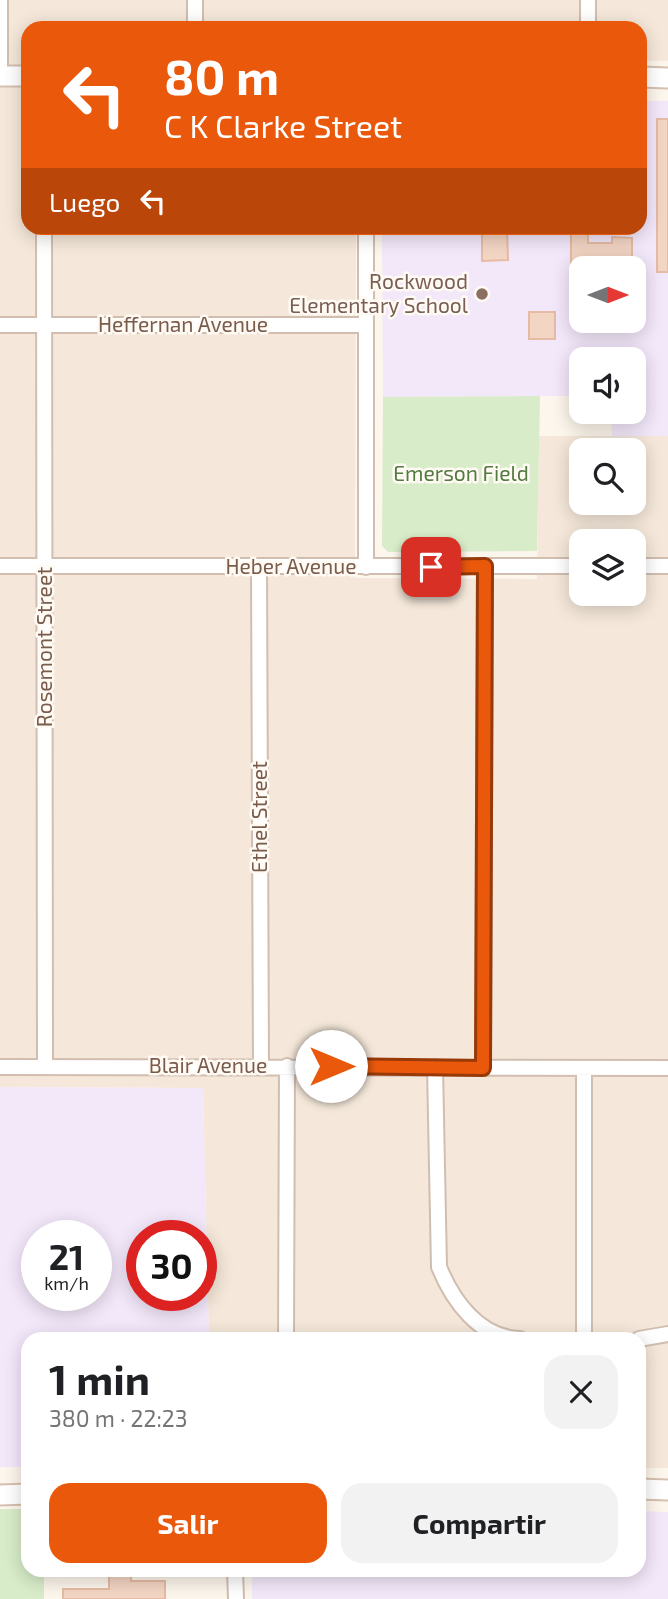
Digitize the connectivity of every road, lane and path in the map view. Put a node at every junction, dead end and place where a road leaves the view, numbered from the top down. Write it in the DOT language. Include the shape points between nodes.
graph roads {
  1 [pos="0,0"];
  2 [pos="195,0"];
  3 [pos="588,0"];
  4 [pos="195,21"];
  5 [pos="589,21"];
  6 [pos="0,76"];
  7 [pos="21,76"];
  8 [pos="647,78"];
  9 [pos="668,78"];
  10 [pos="44,235"];
  11 [pos="366,235"];
  12 [pos="0,325"];
  13 [pos="43,325"];
  14 [pos="365,325"];
  15 [pos="0,566"];
  16 [pos="45,566"];
  17 [pos="485,566"];
  18 [pos="569,566"];
  19 [pos="646,566"];
  20 [pos="668,566"];
  21 [pos="366,567"];
  22 [pos="259,568"];
  23 [pos="261,1066"];
  24 [pos="286,1066"];
  25 [pos="0,1067"];
  26 [pos="45,1067"];
  27 [pos="435,1068"];
  28 [pos="483,1068"];
  29 [pos="584,1068"];
  30 [pos="668,1068"];
  31 [pos="286,1332"];
  32 [pos="494,1332"];
  33 [pos="584,1332"];
  34 [pos="668,1334"];
  35 [pos="646,1338"];
  36 [pos="646,1489"];
  37 [pos="668,1490"];
  38 [pos="21,1494"];
  39 [pos="0,1495"];
  40 [pos="235,1577"];
  41 [pos="236,1599"];
  1 -- 6 [label="street"];
  2 -- 4 [label="street"];
  3 -- 5 [label="street"];
  6 -- 7 [label="street"];
  8 -- 9 [label="street"];
  10 -- 13 [label="street, Rosemont Street"];
  11 -- 14 [label="street"];
  12 -- 13 [label="street, Heffernan Avenue"];
  13 -- 14 [label="street, Heffernan Avenue"];
  13 -- 16 [label="street, Rosemont Street"];
  14 -- 21 [label="street"];
  15 -- 16 [label="street, Heber Avenue"];
  16 -- 22 [label="street, Heber Avenue"];
  16 -- 26 [label="street, Rosemont Street"];
  17 -- 18 [label="street, Heber Avenue"];
  17 -- 21 [label="street, Heber Avenue"];
  17 -- 28 [label="street"];
  19 -- 20 [label="street"];
  21 -- 22 [label="street, Heber Avenue"];
  22 -- 23 [label="street, Ethel Street"];
  23 -- 24 [label="street, Blair Avenue"];
  23 -- 26 [label="street, Blair Avenue"];
  24 -- 27 [label="street, Blair Avenue"];
  24 -- 31 [label="street"];
  25 -- 26 [label="street, Blair Avenue"];
  27 -- 28 [label="street, Blair Avenue"];
  27 -- 32 [label="street" via="439,1267 463,1310"];
  28 -- 29 [label="street, Blair Avenue"];
  29 -- 30 [label="street, Blair Avenue"];
  29 -- 33 [label="street"];
  34 -- 35 [label="street"];
  36 -- 37 [label="street"];
  38 -- 39 [label="street"];
  40 -- 41 [label="street"];
}
